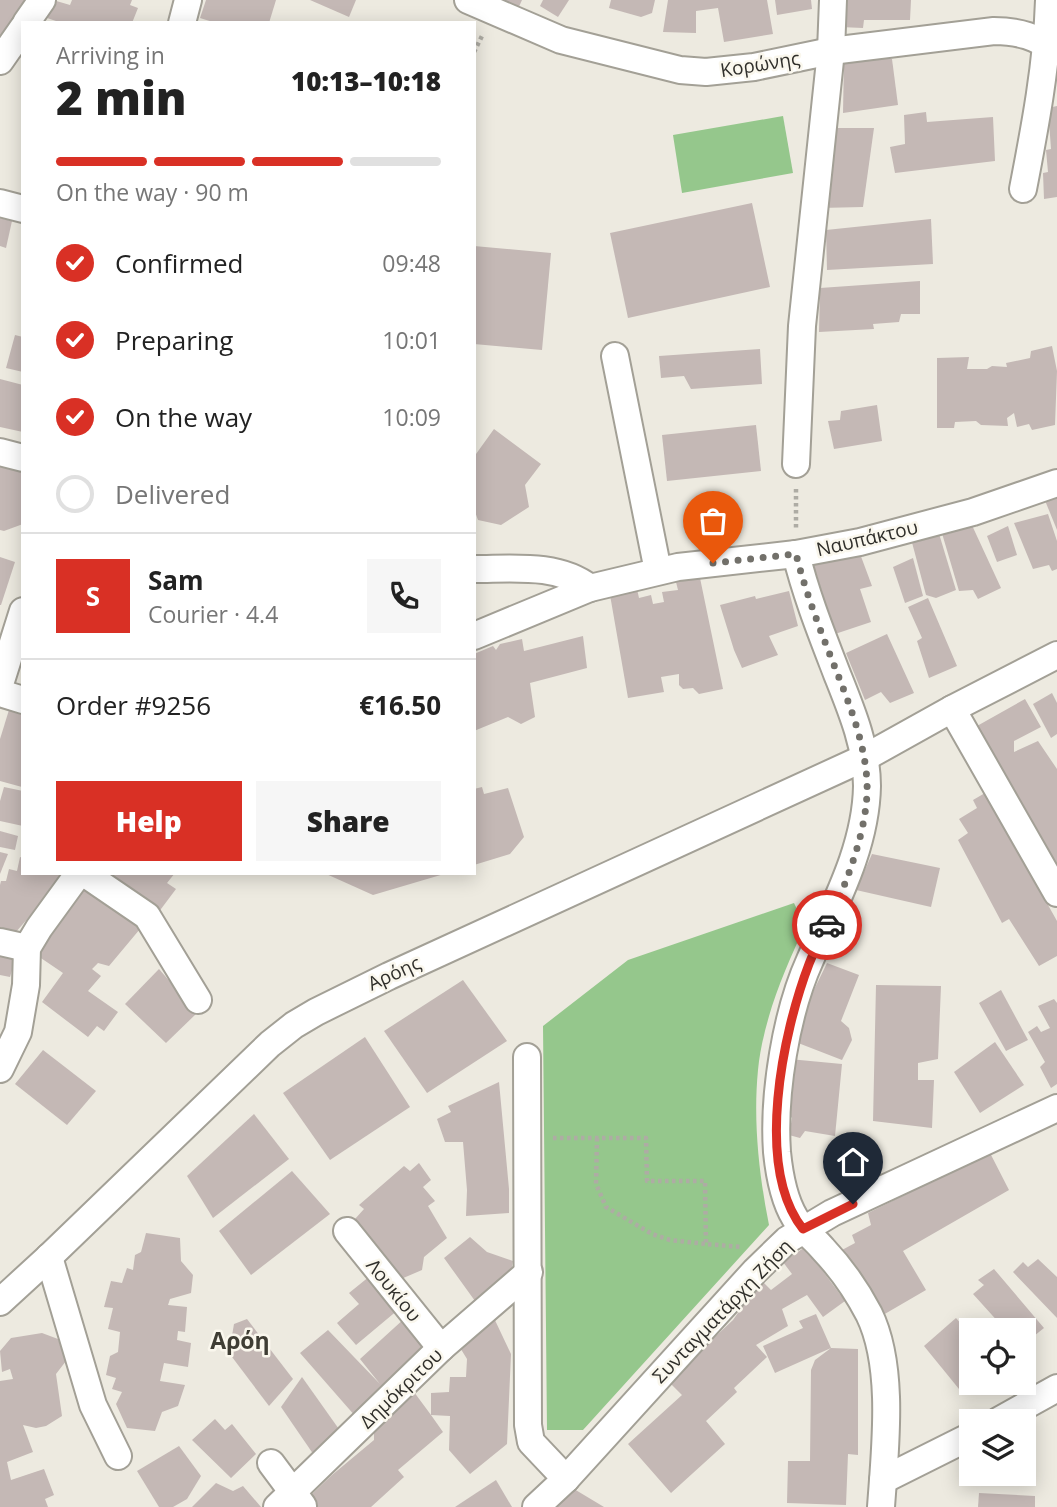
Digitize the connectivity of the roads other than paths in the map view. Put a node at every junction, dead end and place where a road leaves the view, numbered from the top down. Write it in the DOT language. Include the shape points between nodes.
graph roads {
  1 [pos="42,0"];
  2 [pos="188,0"];
  3 [pos="468,0"];
  4 [pos="833,0"];
  5 [pos="1049,0"];
  6 [pos="27,21"];
  7 [pos="183,21"];
  8 [pos="21,31"];
  9 [pos="1052,48"];
  10 [pos="831,51"];
  11 [pos="0,61"];
  12 [pos="1023,189"];
  13 [pos="0,203"];
  14 [pos="21,208"];
  15 [pos="615,356"];
  16 [pos="0,452"];
  17 [pos="21,457"];
  18 [pos="796,464"];
  19 [pos="1057,483"];
  20 [pos="796,554"];
  21 [pos="476,569"];
  22 [pos="658,571"];
  23 [pos="590,588"];
  24 [pos="21,617"];
  25 [pos="476,635"];
  26 [pos="1057,655"];
  27 [pos="0,684"];
  28 [pos="0,693"];
  29 [pos="21,699"];
  30 [pos="952,709"];
  31 [pos="864,758"];
  32 [pos="79,875"];
  33 [pos="84,875"];
  34 [pos="1057,893"];
  35 [pos="0,942"];
  36 [pos="27,948"];
  37 [pos="198,1000"];
  38 [pos="527,1057"];
  39 [pos="0,1069"];
  40 [pos="1057,1108"];
  41 [pos="803,1229"];
  42 [pos="347,1231"];
  43 [pos="49,1257"];
  44 [pos="528,1272"];
  45 [pos="0,1302"];
  46 [pos="441,1348"];
  47 [pos="1057,1388"];
  48 [pos="1019,1409"];
  49 [pos="959,1442"];
  50 [pos="118,1456"];
  51 [pos="271,1463"];
  52 [pos="566,1479"];
  53 [pos="883,1480"];
  54 [pos="292,1502"];
  55 [pos="536,1507"];
  56 [pos="881,1507"];
  1 -- 6 [label="street"];
  2 -- 7 [label="street"];
  3 -- 10 [label="street, Κορώνης" via="561,40 680,70 754,67"];
  4 -- 10 [label="street"];
  5 -- 9 [label="street"];
  8 -- 11 [label="street"];
  9 -- 10 [label="street, Κορώνης" via="1030,35 994,31"];
  9 -- 12 [label="street"];
  10 -- 18 [label="street" via="802,326"];
  13 -- 14 [label="street"];
  15 -- 22 [label="street"];
  16 -- 17 [label="street"];
  19 -- 20 [label="street, Ναυπάκτου" via="973,512"];
  20 -- 22 [label="street, Ναυπάκτου"];
  20 -- 31 [label="street" via="854,716"];
  21 -- 23 [label="street" via="554,572 574,576"];
  22 -- 23 [label="street, Ναυπάκτου"];
  23 -- 25 [label="street, Ναυπάκτου"];
  24 -- 27 [label="street"];
  26 -- 30 [label="street, Αρόης"];
  28 -- 29 [label="street"];
  30 -- 31 [label="street, Αρόης"];
  30 -- 34 [label="street"];
  31 -- 41 [label="street" via="866,797 852,860 809,961 780,1072 779,1166 791,1211"];
  31 -- 43 [label="street, Αρόης" via="377,981 294,1025"];
  32 -- 36 [label="street"];
  33 -- 37 [label="street" via="147,916"];
  35 -- 36 [label="street"];
  36 -- 39 [label="street" via="18,1032"];
  38 -- 44 [label="street"];
  40 -- 41 [label="street, Συνταγματάρχη Ζήση"];
  41 -- 52 [label="street, Συνταγματάρχη Ζήση" via="777,1249"];
  41 -- 53 [label="street" via="837,1264 873,1324 884,1379"];
  42 -- 46 [label="street, Λουκίου"];
  43 -- 45 [label="street, Αρόης"];
  43 -- 50 [label="street" via="93,1405"];
  44 -- 46 [label="street, Δημόκριτου"];
  44 -- 52 [label="street" via="531,1442"];
  46 -- 54 [label="street, Δημόκριτου"];
  47 -- 48 [label="street"];
  49 -- 53 [label="street"];
  51 -- 54 [label="street"];
  52 -- 55 [label="street, Συνταγματάρχη Ζήση"];
  53 -- 56 [label="street"];
}
